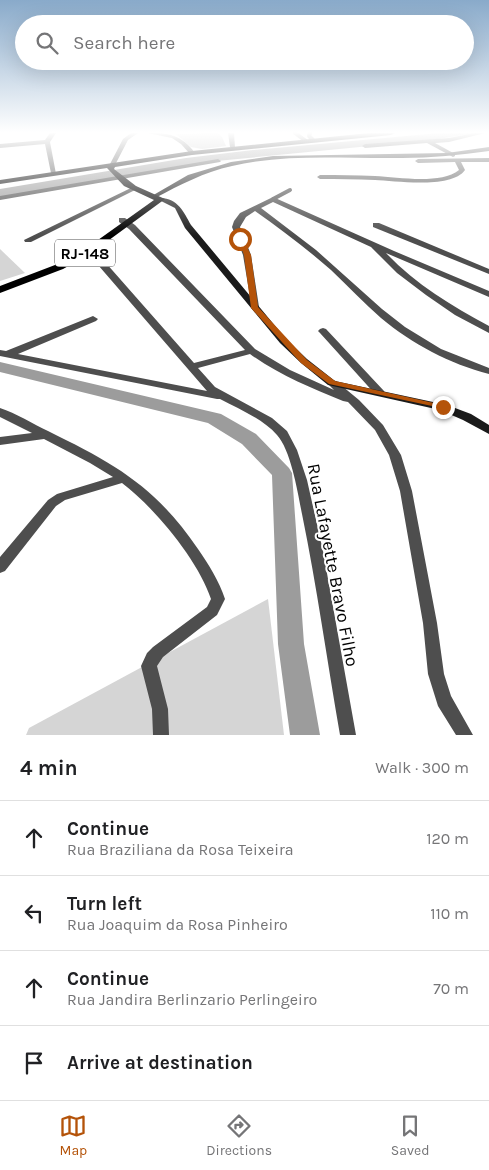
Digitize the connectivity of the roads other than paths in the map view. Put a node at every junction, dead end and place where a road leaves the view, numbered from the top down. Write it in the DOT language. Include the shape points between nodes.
graph roads {
  1 [pos="53,167"];
  2 [pos="108,167"];
  3 [pos="111,167"];
  4 [pos="179,167"];
  5 [pos="221,167"];
  6 [pos="241,167"];
  7 [pos="460,167"];
  8 [pos="54,173"];
  9 [pos="118,177"];
  10 [pos="320,177"];
  11 [pos="0,182"];
  12 [pos="134,188"];
  13 [pos="290,190"];
  14 [pos="0,198"];
  15 [pos="157,198"];
  16 [pos="273,199"];
  17 [pos="257,208"];
  18 [pos="125,222"];
  19 [pos="376,225"];
  20 [pos="28,240"];
  21 [pos="373,245"];
  22 [pos="84,251"];
  23 [pos="489,272"];
  24 [pos="0,285"];
  25 [pos="0,290"];
  26 [pos="489,294"];
  27 [pos="255,308"];
  28 [pos="93,319"];
  29 [pos="489,330"];
  30 [pos="323,331"];
  31 [pos="252,351"];
  32 [pos="4,353"];
  33 [pos="191,367"];
  34 [pos="489,371"];
  35 [pos="332,383"];
  36 [pos="380,393"];
  37 [pos="221,396"];
  38 [pos="355,402"];
  39 [pos="0,412"];
  40 [pos="489,430"];
  41 [pos="45,435"];
  42 [pos="0,441"];
  43 [pos="125,478"];
  44 [pos="0,567"];
  45 [pos="161,735"];
  46 [pos="348,735"];
  47 [pos="465,735"];
  1 -- 8 [label="street"];
  2 -- 8 [label="main road"];
  3 -- 9 [label="main road"];
  4 -- 9 [label="street"];
  5 -- 15 [label="main road, RJ-148" via="194,174"];
  6 -- 15 [label="main road, RJ-148" via="193,181"];
  7 -- 10 [label="street" via="460,173 432,180"];
  8 -- 11 [label="main road"];
  9 -- 12 [label="main road"];
  9 -- 14 [label="street"];
  12 -- 15 [label="main road"];
  12 -- 20 [label="street"];
  13 -- 16 [label="lane"];
  15 -- 18 [label="main road, RJ-148"];
  15 -- 27 [label="main road" via="178,206 188,226"];
  16 -- 17 [label="street"];
  16 -- 21 [label="street"];
  17 -- 27 [label="street" via="238,221 236,227 247,255"];
  17 -- 34 [label="street" via="319,255 390,321 447,355"];
  18 -- 22 [label="main road, RJ-148"];
  18 -- 31 [label="street"];
  19 -- 23 [label="street"];
  21 -- 26 [label="street"];
  21 -- 29 [label="street" via="397,270"];
  22 -- 24 [label="main road, RJ-148"];
  22 -- 25 [label="main road, RJ-148" via="59,267"];
  22 -- 33 [label="street, Rua Lafayette Bravo Filho" via="95,256"];
  27 -- 35 [label="main road" via="304,361"];
  28 -- 32 [label="street"];
  30 -- 36 [label="street"];
  31 -- 33 [label="street"];
  31 -- 38 [label="street" via="289,376"];
  32 -- 37 [label="street"];
  33 -- 37 [label="street, Rua Lafayette Bravo Filho"];
  35 -- 36 [label="main road"];
  35 -- 38 [label="street"];
  36 -- 40 [label="main road" via="443,407"];
  37 -- 46 [label="street, Rua Lafayette Bravo Filho" via="268,421 283,434 291,450 316,551"];
  38 -- 47 [label="street" via="379,428 395,455 406,491 436,674 444,700"];
  39 -- 41 [label="street"];
  41 -- 42 [label="street"];
  41 -- 43 [label="street"];
  43 -- 44 [label="street" via="82,489 52,503"];
  43 -- 45 [label="street" via="157,506 183,537 215,586 218,600 212,611 152,658 149,666 160,709"];
}
